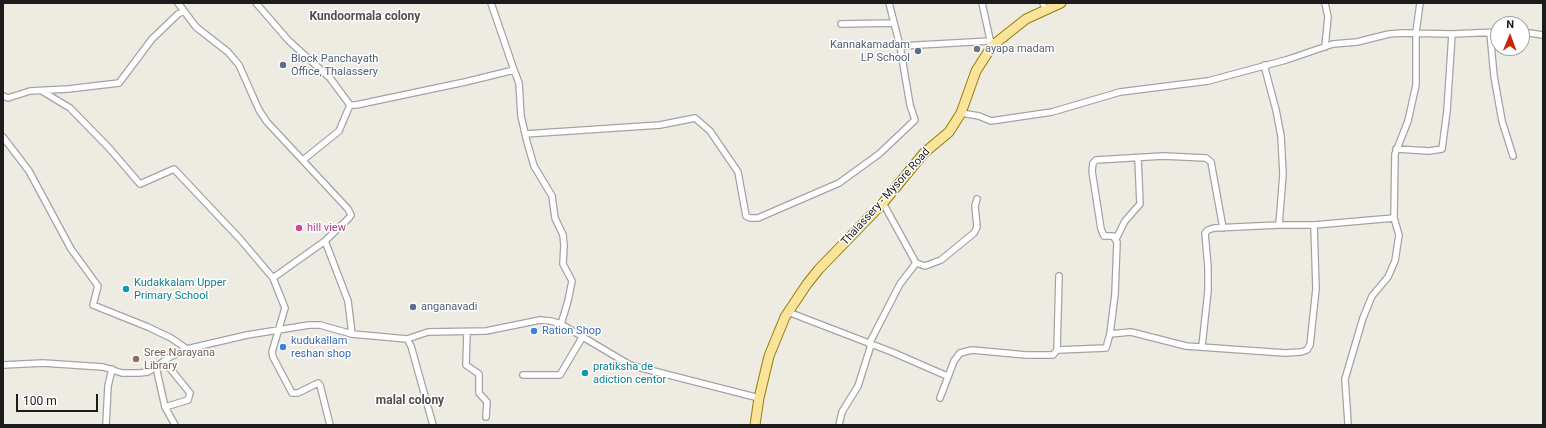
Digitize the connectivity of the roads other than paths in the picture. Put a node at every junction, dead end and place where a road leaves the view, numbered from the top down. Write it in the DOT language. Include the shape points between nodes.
graph roads {
  1 [pos="178,3"];
  2 [pos="256,3"];
  3 [pos="491,3"];
  4 [pos="889,3"];
  5 [pos="982,3"];
  6 [pos="1061,3"];
  7 [pos="1326,3"];
  8 [pos="1420,3"];
  9 [pos="1044,6"];
  10 [pos="184,11"];
  11 [pos="894,23"];
  12 [pos="841,24"];
  13 [pos="1416,32"];
  14 [pos="1490,33"];
  15 [pos="1530,33"];
  16 [pos="1452,34"];
  17 [pos="1543,35"];
  18 [pos="991,44"];
  19 [pos="900,46"];
  20 [pos="1325,47"];
  21 [pos="1492,56"];
  22 [pos="1264,65"];
  23 [pos="514,70"];
  24 [pos="42,91"];
  25 [pos="3,99"];
  26 [pos="350,105"];
  27 [pos="961,112"];
  28 [pos="525,134"];
  29 [pos="3,137"];
  30 [pos="1396,149"];
  31 [pos="1513,156"];
  32 [pos="1138,158"];
  33 [pos="303,160"];
  34 [pos="977,199"];
  35 [pos="883,204"];
  36 [pos="1394,218"];
  37 [pos="1279,225"];
  38 [pos="1314,225"];
  39 [pos="1223,228"];
  40 [pos="1116,239"];
  41 [pos="325,240"];
  42 [pos="916,263"];
  43 [pos="1059,276"];
  44 [pos="273,278"];
  45 [pos="788,312"];
  46 [pos="561,324"];
  47 [pos="279,330"];
  48 [pos="467,332"];
  49 [pos="352,334"];
  50 [pos="1110,334"];
  51 [pos="583,336"];
  52 [pos="407,339"];
  53 [pos="870,345"];
  54 [pos="1202,346"];
  55 [pos="187,348"];
  56 [pos="1057,350"];
  57 [pos="164,361"];
  58 [pos="3,365"];
  59 [pos="156,367"];
  60 [pos="112,369"];
  61 [pos="523,375"];
  62 [pos="947,376"];
  63 [pos="759,398"];
  64 [pos="940,398"];
  65 [pos="165,407"];
  66 [pos="486,417"];
  67 [pos="1348,423"];
  68 [pos="106,425"];
  69 [pos="175,425"];
  70 [pos="330,425"];
  71 [pos="433,425"];
  72 [pos="756,425"];
  73 [pos="839,425"];
  1 -- 10 [label="street"];
  2 -- 26 [label="street" via="289,41 330,78"];
  3 -- 23 [label="street"];
  4 -- 11 [label="street"];
  5 -- 18 [label="street"];
  6 -- 9 [label="main road, Thalassery - Mysore Road"];
  7 -- 20 [label="street" via="1328,17"];
  8 -- 13 [label="street"];
  9 -- 18 [label="main road, Thalassery - Mysore Road"];
  10 -- 24 [label="street" via="152,39 119,83"];
  10 -- 33 [label="street" via="196,27 228,52 239,65 267,122"];
  11 -- 12 [label="street"];
  11 -- 19 [label="street"];
  13 -- 16 [label="street"];
  13 -- 20 [label="street" via="1389,34"];
  13 -- 30 [label="street" via="1416,85 1408,121"];
  14 -- 16 [label="street"];
  15 -- 17 [label="street"];
  16 -- 30 [label="street" via="1442,149"];
  18 -- 19 [label="street"];
  18 -- 27 [label="main road, Thalassery - Mysore Road" via="976,70"];
  19 -- 28 [label="street" via="910,105 916,118 914,122 879,154 839,183 758,218 746,216 738,172 710,131 695,118 660,126"];
  20 -- 22 [label="street"];
  21 -- 31 [label="street" via="1502,121"];
  22 -- 27 [label="street" via="1208,81 1120,92 1052,112 1021,118 991,121"];
  22 -- 37 [label="street" via="1276,110 1282,152 1284,174"];
  23 -- 26 [label="street"];
  23 -- 28 [label="street" via="519,83"];
  24 -- 25 [label="street" via="30,91"];
  24 -- 44 [label="street" via="70,108 140,184 174,169"];
  26 -- 33 [label="street" via="339,132"];
  27 -- 35 [label="main road, Thalassery - Mysore Road" via="949,132 924,153"];
  28 -- 46 [label="street" via="534,166 552,196 555,218 563,235 563,264 572,281"];
  29 -- 55 [label="street" via="29,171 71,249 98,286 93,305 148,327"];
  30 -- 36 [label="street"];
  32 -- 39 [label="street" via="1206,158 1211,162"];
  32 -- 40 [label="street" via="1140,204 1125,222"];
  32 -- 40 [label="street" via="1102,159 1093,163 1093,184 1101,229 1104,236"];
  33 -- 41 [label="street" via="351,215"];
  34 -- 42 [label="street" via="977,226 974,233 941,260 925,266"];
  35 -- 42 [label="street"];
  35 -- 45 [label="main road, Thalassery - Mysore Road" via="819,269"];
  36 -- 38 [label="street"];
  36 -- 67 [label="street" via="1399,235 1395,261 1388,277 1372,296 1345,379"];
  37 -- 38 [label="street"];
  37 -- 39 [label="street"];
  38 -- 54 [label="street" via="1316,290 1310,345 1307,350 1285,353"];
  39 -- 54 [label="street" via="1205,232 1208,291"];
  40 -- 50 [label="street" via="1117,278"];
  41 -- 44 [label="street"];
  41 -- 49 [label="street" via="348,301"];
  42 -- 53 [label="street" via="900,284"];
  43 -- 56 [label="street"];
  44 -- 47 [label="street" via="285,308"];
  45 -- 53 [label="street"];
  45 -- 63 [label="main road, Thalassery - Mysore Road" via="768,356"];
  46 -- 48 [label="street" via="540,320 486,331"];
  46 -- 51 [label="street"];
  47 -- 49 [label="street" via="320,325"];
  47 -- 55 [label="street"];
  47 -- 70 [label="street" via="272,352 288,387 295,393 318,383"];
  48 -- 52 [label="street" via="428,332"];
  48 -- 66 [label="street" via="466,365 479,374 479,393 487,402"];
  49 -- 52 [label="street"];
  50 -- 54 [label="street" via="1131,332 1175,344"];
  50 -- 56 [label="street" via="1106,348"];
  51 -- 61 [label="street" via="560,375"];
  51 -- 63 [label="street" via="630,365"];
  52 -- 71 [label="street"];
  53 -- 62 [label="street"];
  53 -- 73 [label="street" via="858,386 842,412"];
  55 -- 57 [label="street"];
  56 -- 62 [label="street" via="1053,355 966,351 960,353"];
  57 -- 59 [label="street"];
  57 -- 65 [label="street" via="190,394 188,400"];
  58 -- 60 [label="street" via="44,363"];
  59 -- 60 [label="street" via="148,372 139,373 122,373"];
  59 -- 65 [label="street"];
  60 -- 68 [label="street" via="108,386"];
  62 -- 64 [label="street"];
  63 -- 72 [label="main road, Thalassery - Mysore Road"];
  65 -- 69 [label="street"];
}
